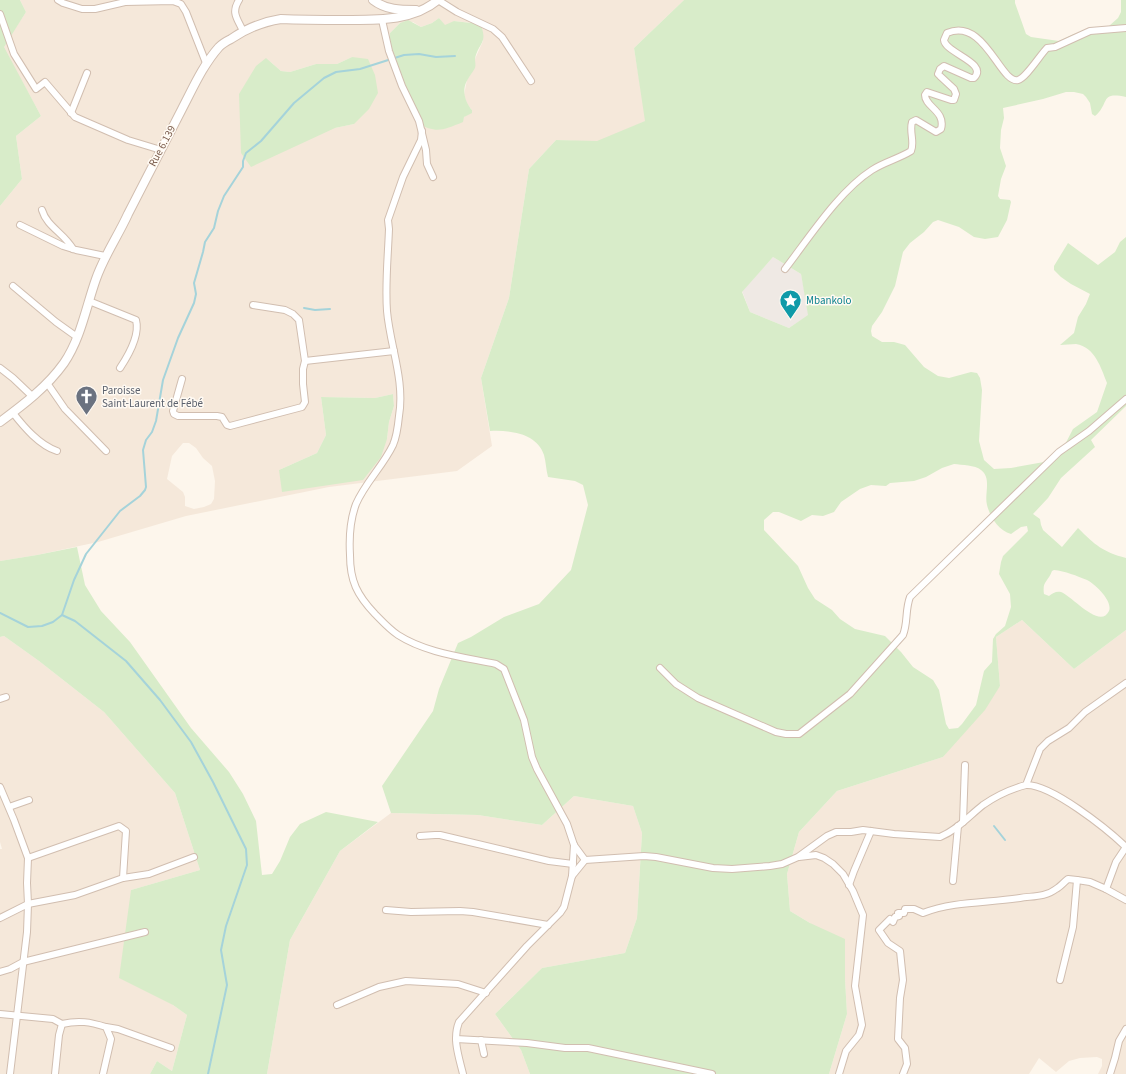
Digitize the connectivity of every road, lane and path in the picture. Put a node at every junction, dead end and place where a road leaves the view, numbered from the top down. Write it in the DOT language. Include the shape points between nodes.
graph roads {
  1 [pos="58,0"];
  2 [pos="239,0"];
  3 [pos="373,0"];
  4 [pos="438,0"];
  5 [pos="422,10"];
  6 [pos="0,14"];
  7 [pos="382,20"];
  8 [pos="1126,28"];
  9 [pos="243,31"];
  10 [pos="206,63"];
  11 [pos="87,74"];
  12 [pos="531,81"];
  13 [pos="71,113"];
  14 [pos="422,131"];
  15 [pos="161,150"];
  16 [pos="433,177"];
  17 [pos="42,210"];
  18 [pos="20,225"];
  19 [pos="72,249"];
  20 [pos="106,256"];
  21 [pos="785,269"];
  22 [pos="13,286"];
  23 [pos="89,301"];
  24 [pos="253,304"];
  25 [pos="77,337"];
  26 [pos="394,351"];
  27 [pos="306,361"];
  28 [pos="0,368"];
  29 [pos="120,368"];
  30 [pos="182,379"];
  31 [pos="47,383"];
  32 [pos="33,397"];
  33 [pos="1126,399"];
  34 [pos="13,413"];
  35 [pos="0,422"];
  36 [pos="57,451"];
  37 [pos="106,451"];
  38 [pos="660,668"];
  39 [pos="1126,683"];
  40 [pos="965,765"];
  41 [pos="1026,785"];
  42 [pos="0,787"];
  43 [pos="29,800"];
  44 [pos="9,807"];
  45 [pos="961,824"];
  46 [pos="871,831"];
  47 [pos="420,836"];
  48 [pos="574,845"];
  49 [pos="1126,847"];
  50 [pos="194,857"];
  51 [pos="798,857"];
  52 [pos="28,858"];
  53 [pos="585,860"];
  54 [pos="573,864"];
  55 [pos="572,876"];
  56 [pos="123,878"];
  57 [pos="1077,880"];
  58 [pos="953,881"];
  59 [pos="849,885"];
  60 [pos="1106,889"];
  61 [pos="1126,900"];
  62 [pos="28,904"];
  63 [pos="386,910"];
  64 [pos="0,918"];
  65 [pos="548,925"];
  66 [pos="145,932"];
  67 [pos="23,962"];
  68 [pos="0,972"];
  69 [pos="1060,980"];
  70 [pos="486,993"];
  71 [pos="337,1005"];
  72 [pos="0,1014"];
  73 [pos="17,1015"];
  74 [pos="62,1024"];
  75 [pos="106,1028"];
  76 [pos="1126,1029"];
  77 [pos="456,1039"];
  78 [pos="481,1040"];
  79 [pos="170,1048"];
  80 [pos="484,1054"];
  81 [pos="10,1074"];
  82 [pos="55,1074"];
  83 [pos="103,1074"];
  84 [pos="463,1074"];
  85 [pos="712,1074"];
  86 [pos="839,1074"];
  87 [pos="903,1074"];
  88 [pos="1110,1074"];
  1 -- 10 [label="street" via="82,9 95,9 125,2 173,1 181,4"];
  2 -- 9 [label="street" via="234,10"];
  3 -- 5 [label="street" via="392,9"];
  4 -- 5 [label="street, Rue 6.139"];
  4 -- 12 [label="street" via="493,29 502,37"];
  5 -- 7 [label="street, Rue 6.139" via="407,16"];
  6 -- 13 [label="street" via="14,54 36,89 45,82"];
  7 -- 9 [label="street, Rue 6.139" via="281,19 267,21"];
  7 -- 14 [label="street" via="389,51"];
  8 -- 21 [label="street" via="1090,31 1055,47 1047,48 1027,73 1017,80 1006,74 986,46 974,36 963,31 947,33 944,40 947,47 973,63 977,73 971,78 944,66 940,69 938,74 956,94 954,100 927,92 925,95 925,99 938,113 942,122 941,129 936,132 916,120 912,122 913,144 910,151 873,169 858,180"];
  9 -- 10 [label="street, Rue 6.139" via="220,46"];
  10 -- 15 [label="street, Rue 6.139"];
  11 -- 13 [label="street"];
  13 -- 15 [label="street" via="80,120 128,140"];
  14 -- 16 [label="street"];
  14 -- 26 [label="street" via="422,140 403,177 388,220 387,311"];
  15 -- 20 [label="street, Rue 6.139"];
  17 -- 19 [label="street" via="46,220 66,239"];
  18 -- 19 [label="street"];
  19 -- 20 [label="street"];
  20 -- 23 [label="street, Rue 6.139"];
  22 -- 25 [label="street" via="34,306"];
  23 -- 25 [label="street, Rue 6.139"];
  23 -- 29 [label="street" via="136,320 132,348"];
  24 -- 27 [label="street" via="285,310 296,316 299,320"];
  25 -- 31 [label="street, Rue 6.139" via="63,364"];
  26 -- 27 [label="street"];
  26 -- 48 [label="street" via="401,395 397,434 353,512 350,547 352,579 372,610 396,634 435,650 496,664 504,669 524,720 532,757 567,824"];
  27 -- 30 [label="street" via="303,368 305,402 302,408 230,426 218,416 174,414"];
  28 -- 32 [label="street"];
  31 -- 32 [label="street, Rue 6.139"];
  31 -- 37 [label="street" via="65,409"];
  32 -- 34 [label="street, Rue 6.139"];
  33 -- 38 [label="street" via="1059,452 910,598 904,635 850,694 799,734 776,732 698,698 676,684"];
  34 -- 35 [label="street, Rue 6.139"];
  34 -- 36 [label="street" via="25,428 48,448"];
  39 -- 41 [label="street" via="1040,749"];
  40 -- 45 [label="street"];
  41 -- 45 [label="street" via="993,798"];
  41 -- 49 [label="street" via="1040,787 1055,795 1105,828"];
  42 -- 44 [label="street"];
  43 -- 44 [label="street"];
  44 -- 52 [label="street"];
  45 -- 46 [label="street" via="940,837"];
  45 -- 58 [label="street"];
  46 -- 51 [label="street" via="836,832"];
  46 -- 59 [label="street"];
  47 -- 54 [label="street" via="440,835 549,861"];
  48 -- 53 [label="street"];
  48 -- 54 [label="street"];
  49 -- 60 [label="street" via="1116,862"];
  50 -- 56 [label="street" via="149,874"];
  51 -- 53 [label="street" via="770,866 722,869 656,856"];
  51 -- 59 [label="street" via="824,858 838,869"];
  52 -- 56 [label="street" via="119,826 126,831"];
  52 -- 62 [label="street"];
  53 -- 55 [label="street"];
  54 -- 55 [label="street"];
  55 -- 65 [label="street" via="564,907"];
  56 -- 62 [label="street" via="75,895"];
  57 -- 60 [label="street"];
  57 -- 69 [label="street" via="1073,927"];
  57 -- 87 [label="street" via="1068,879 1056,890 1037,896 959,904 923,913 905,909 904,913 898,913 899,916 895,917 893,922 890,919 879,930 888,943 900,951 903,980 898,1039 905,1048 907,1064"];
  59 -- 86 [label="street" via="862,915 855,986 862,1025 859,1035 846,1051"];
  60 -- 61 [label="street"];
  62 -- 64 [label="street"];
  62 -- 67 [label="street"];
  63 -- 65 [label="street" via="472,912"];
  65 -- 70 [label="street"];
  66 -- 67 [label="street"];
  67 -- 68 [label="street"];
  67 -- 73 [label="street"];
  70 -- 71 [label="street" via="458,984 406,980 380,987"];
  70 -- 77 [label="street" via="459,1022"];
  72 -- 73 [label="street"];
  73 -- 74 [label="street" via="53,1019"];
  73 -- 81 [label="street"];
  74 -- 75 [label="street" via="75,1021"];
  74 -- 82 [label="street"];
  75 -- 79 [label="street" via="118,1029"];
  75 -- 83 [label="street" via="111,1039"];
  76 -- 88 [label="street" via="1119,1041"];
  77 -- 78 [label="street"];
  77 -- 84 [label="street"];
  78 -- 80 [label="street"];
  78 -- 85 [label="street" via="588,1048"];
}
